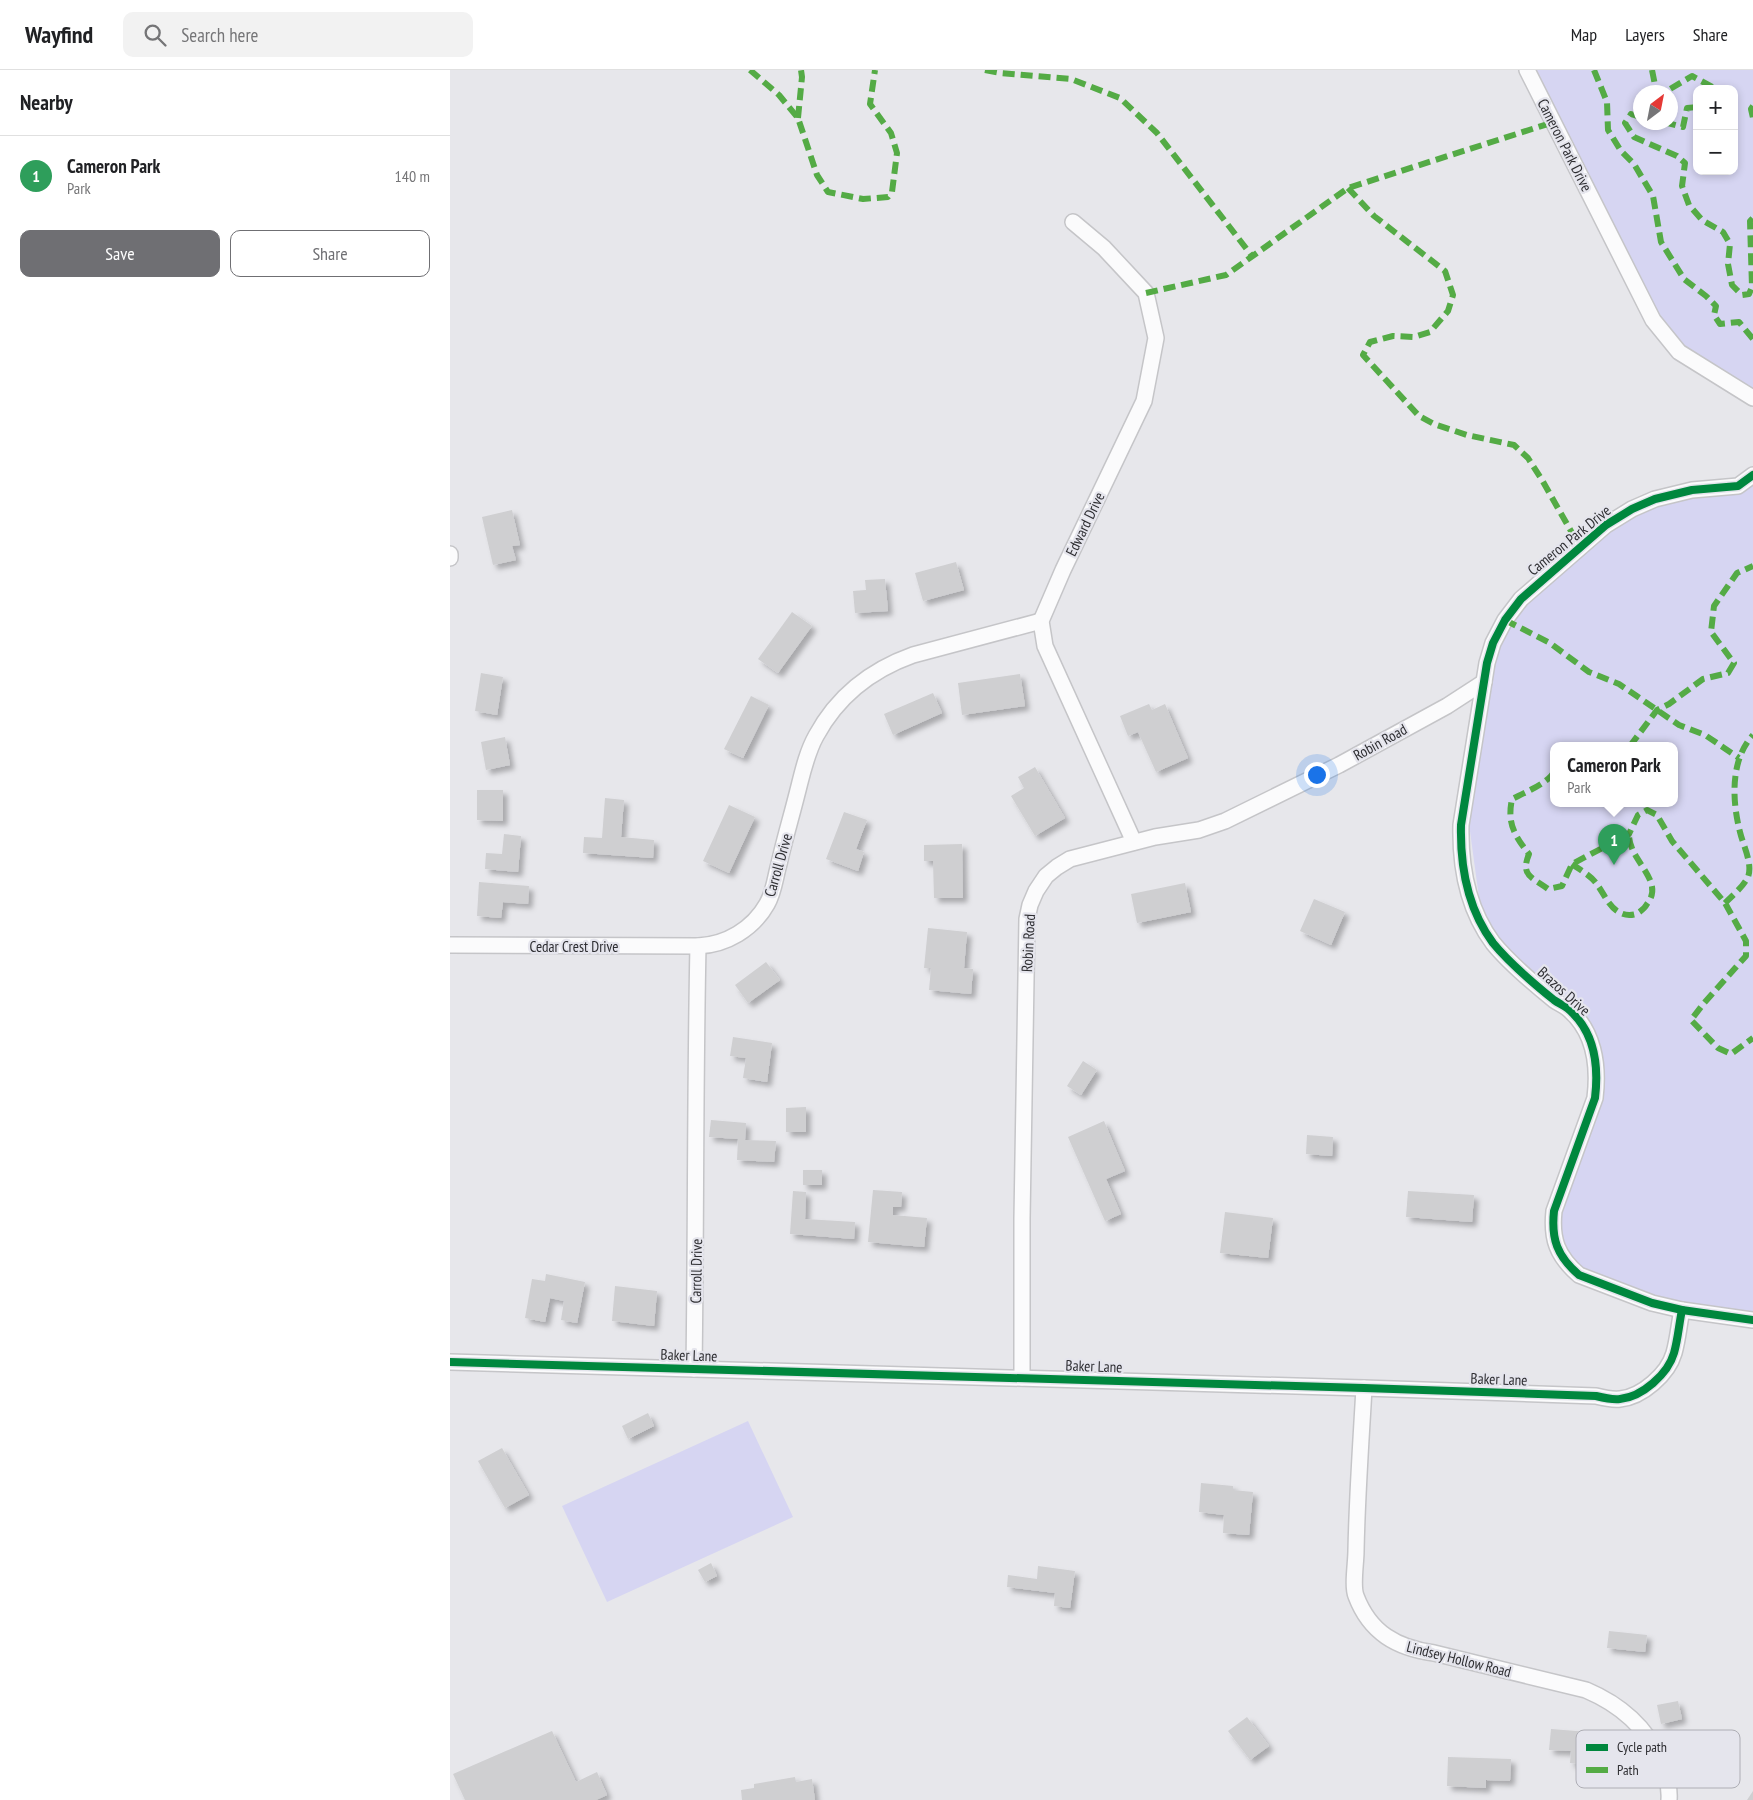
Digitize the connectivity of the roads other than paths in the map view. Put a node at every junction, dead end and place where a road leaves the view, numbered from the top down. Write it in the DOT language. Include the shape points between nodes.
graph roads {
  1 [pos="1526,70"];
  2 [pos="1073,222"];
  3 [pos="1753,398"];
  4 [pos="1753,475"];
  5 [pos="1746,485"];
  6 [pos="450,554"];
  7 [pos="450,558"];
  8 [pos="1041,621"];
  9 [pos="1484,682"];
  10 [pos="1134,842"];
  11 [pos="450,945"];
  12 [pos="698,946"];
  13 [pos="1682,1310"];
  14 [pos="1753,1320"];
  15 [pos="450,1362"];
  16 [pos="694,1369"];
  17 [pos="1022,1378"];
  18 [pos="1364,1388"];
  19 [pos="1642,1730"];
  1 -- 3 [label="street, Cameron Park Drive" via="1653,320 1679,352"];
  2 -- 8 [label="street, Edward Drive" via="1104,248 1146,293 1156,338 1144,401"];
  4 -- 5 [label="street, Cameron Park Drive"];
  5 -- 9 [label="street, Cameron Park Drive" via="1671,494 1632,509 1606,525 1521,599 1493,644"];
  6 -- 7 [label="street"];
  8 -- 10 [label="street" via="1045,646"];
  8 -- 12 [label="street, Carroll Drive" via="897,660 874,673 841,700 823,724 807,759 774,890 766,905 744,930 726,940"];
  9 -- 10 [label="street, Robin Road" via="1339,765 1225,821 1199,830"];
  9 -- 13 [label="street, Brazos Drive" via="1462,825 1461,859 1471,904 1501,952 1582,1024 1595,1054 1595,1098 1554,1211 1552,1227 1557,1248 1569,1267 1579,1275 1637,1298"];
  10 -- 17 [label="street, Robin Road" via="1070,859 1057,867 1036,890 1027,919"];
  11 -- 12 [label="street, Cedar Crest Drive"];
  12 -- 16 [label="street, Carroll Drive"];
  13 -- 14 [label="street"];
  13 -- 18 [label="street, Baker Lane" via="1674,1354 1667,1367 1641,1392 1629,1397"];
  15 -- 16 [label="street, Baker Lane"];
  16 -- 17 [label="street, Baker Lane"];
  17 -- 18 [label="street, Baker Lane"];
  18 -- 19 [label="street, Lindsey Hollow Road" via="1355,1594 1371,1623 1401,1646 1586,1690 1631,1717"];
}
